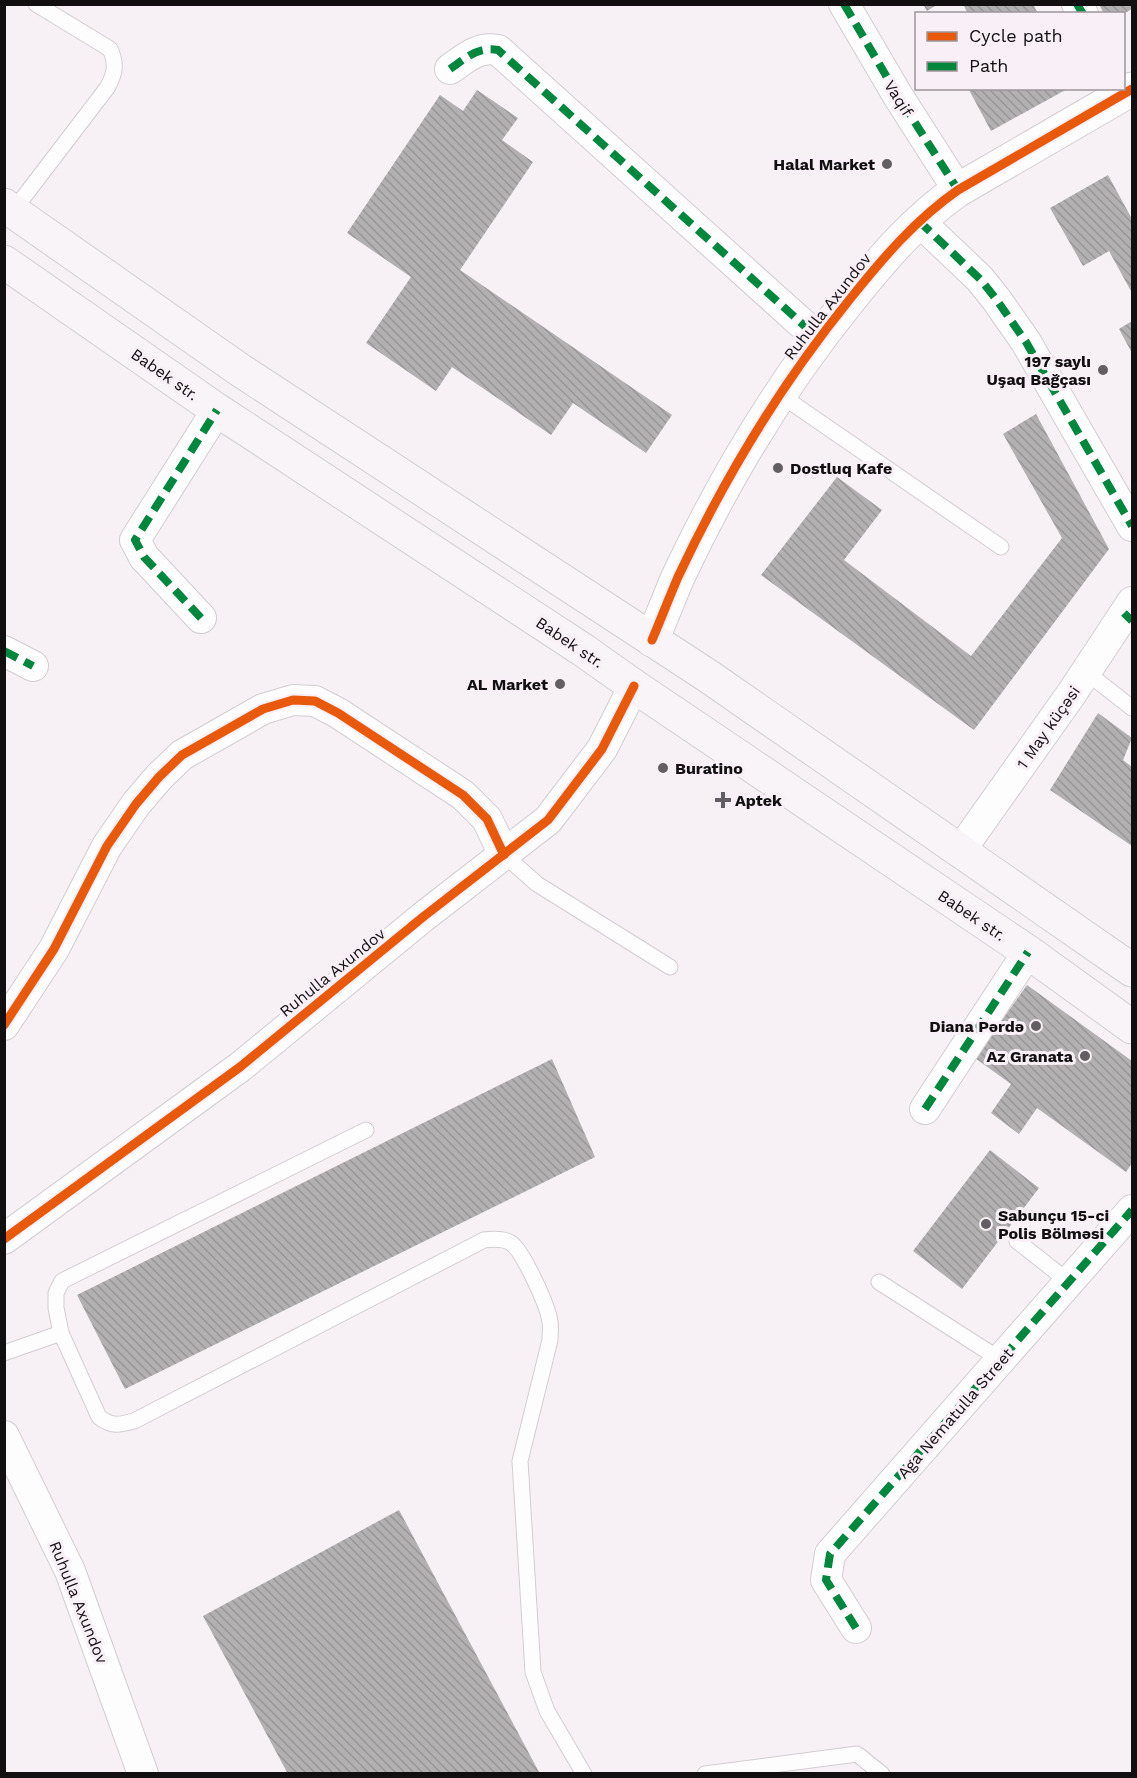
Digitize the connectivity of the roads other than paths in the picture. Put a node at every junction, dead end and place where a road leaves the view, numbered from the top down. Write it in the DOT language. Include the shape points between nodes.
graph roads {
  1 [pos="36,4"];
  2 [pos="844,4"];
  3 [pos="450,69"];
  4 [pos="1129,91"];
  5 [pos="958,190"];
  6 [pos="9,208"];
  7 [pos="919,221"];
  8 [pos="4,262"];
  9 [pos="818,338"];
  10 [pos="779,394"];
  11 [pos="217,410"];
  12 [pos="1132,526"];
  13 [pos="1001,547"];
  14 [pos="1130,612"];
  15 [pos="201,618"];
  16 [pos="652,640"];
  17 [pos="4,651"];
  18 [pos="33,666"];
  19 [pos="1086,672"];
  20 [pos="634,686"];
  21 [pos="1132,708"];
  22 [pos="960,851"];
  23 [pos="504,855"];
  24 [pos="1028,952"];
  25 [pos="670,968"];
  26 [pos="1132,970"];
  27 [pos="4,1025"];
  28 [pos="1132,1027"];
  29 [pos="925,1108"];
  30 [pos="366,1130"];
  31 [pos="1132,1210"];
  32 [pos="4,1239"];
  33 [pos="1017,1241"];
  34 [pos="879,1282"];
  35 [pos="1069,1282"];
  36 [pos="61,1333"];
  37 [pos="4,1353"];
  38 [pos="1001,1360"];
  39 [pos="4,1436"];
  40 [pos="856,1628"];
  41 [pos="143,1773"];
  42 [pos="584,1773"];
  43 [pos="705,1773"];
  44 [pos="882,1773"];
  1 -- 6 [label="lane" via="110,49 115,66 107,88"];
  2 -- 5 [label="street, Vaqif"];
  3 -- 9 [label="street" via="486,48 498,50"];
  4 -- 5 [label="street, Ruhulla Axundov"];
  5 -- 7 [label="street, Ruhulla Axundov"];
  6 -- 16 [label="main road" via="240,370"];
  7 -- 9 [label="street, Ruhulla Axundov"];
  7 -- 12 [label="street" via="980,279 1026,342"];
  8 -- 11 [label="main road, Babek str."];
  9 -- 10 [label="street, Ruhulla Axundov"];
  10 -- 13 [label="lane"];
  10 -- 16 [label="street, Ruhulla Axundov" via="678,577"];
  11 -- 15 [label="street" via="135,540 144,557"];
  11 -- 20 [label="main road, Babek str."];
  14 -- 19 [label="street, 1 May küçəsi"];
  16 -- 20 [label="main road"];
  16 -- 22 [label="main road"];
  17 -- 18 [label="street"];
  19 -- 21 [label="lane"];
  19 -- 22 [label="street, 1 May küçəsi"];
  20 -- 23 [label="street, Ruhulla Axundov" via="602,749 548,820"];
  20 -- 24 [label="main road, Babek str."];
  22 -- 26 [label="main road"];
  23 -- 25 [label="lane" via="537,884"];
  23 -- 27 [label="street" via="487,819 463,795 338,713 315,701 293,700 263,709 182,755 136,804 107,846 54,949"];
  23 -- 32 [label="street, Ruhulla Axundov" via="240,1067"];
  24 -- 28 [label="main road, Babek str."];
  24 -- 29 [label="street"];
  30 -- 36 [label="lane" via="62,1281 56,1293"];
  31 -- 35 [label="street, Aga Nematulla Street"];
  33 -- 35 [label="lane"];
  34 -- 38 [label="lane"];
  35 -- 38 [label="street, Aga Nematulla Street"];
  36 -- 37 [label="lane"];
  36 -- 42 [label="lane" via="99,1418 107,1424 120,1425 484,1240 511,1243 522,1255 550,1322 550,1340 520,1461 533,1672 547,1711"];
  38 -- 40 [label="street, Aga Nematulla Street" via="830,1554 826,1580"];
  39 -- 41 [label="street, Ruhulla Axundov" via="70,1571"];
  43 -- 44 [label="lane" via="857,1754"];
}
